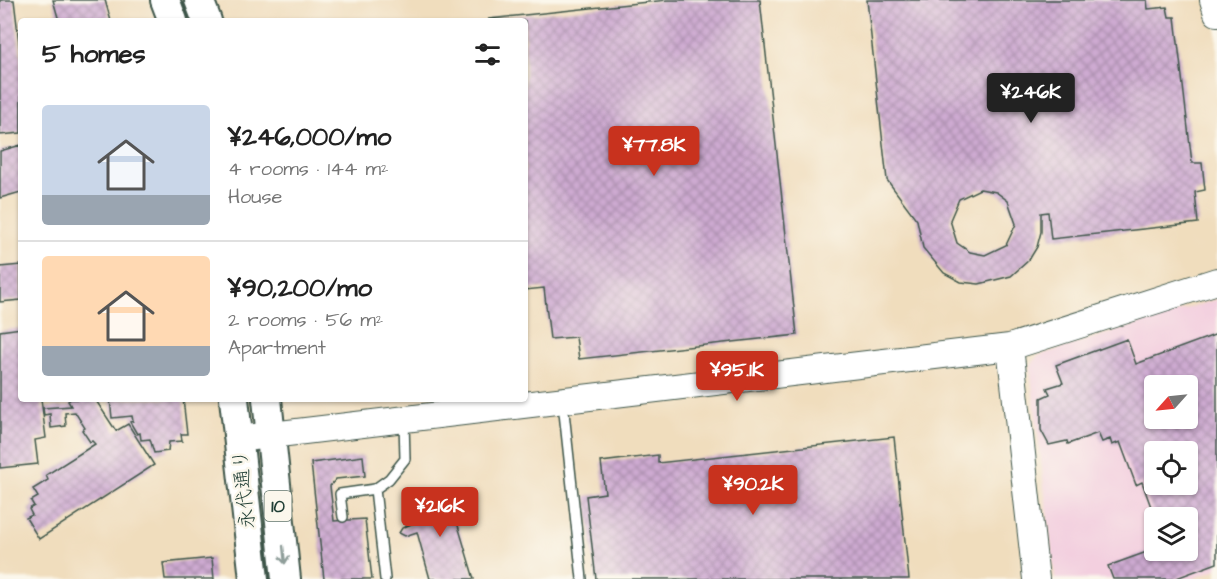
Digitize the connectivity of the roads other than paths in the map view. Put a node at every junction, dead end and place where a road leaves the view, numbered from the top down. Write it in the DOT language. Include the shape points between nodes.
graph roads {
  1 [pos="165,0"];
  2 [pos="199,0"];
  3 [pos="1213,0"];
  4 [pos="1217,13"];
  5 [pos="172,18"];
  6 [pos="206,18"];
  7 [pos="1217,281"];
  8 [pos="1011,347"];
  9 [pos="562,400"];
  10 [pos="234,402"];
  11 [pos="267,402"];
  12 [pos="404,418"];
  13 [pos="270,434"];
  14 [pos="238,439"];
  15 [pos="375,489"];
  16 [pos="343,517"];
  17 [pos="254,579"];
  18 [pos="286,579"];
  19 [pos="385,579"];
  20 [pos="582,579"];
  21 [pos="1036,579"];
  1 -- 5 [label="main road"];
  2 -- 6 [label="main road"];
  3 -- 4 [label="street"];
  7 -- 8 [label="street"];
  8 -- 9 [label="street"];
  8 -- 21 [label="street"];
  9 -- 12 [label="street"];
  9 -- 20 [label="lane"];
  10 -- 14 [label="main road, 永代通り / 10"];
  11 -- 13 [label="main road, 永代通り / 10"];
  12 -- 13 [label="street"];
  12 -- 15 [label="lane" via="405,459"];
  13 -- 14 [label="street"];
  13 -- 18 [label="main road, 永代通り / 10, one-way"];
  14 -- 17 [label="main road, 永代通り / 10"];
  15 -- 16 [label="lane" via="340,494"];
  15 -- 19 [label="lane"];
}
